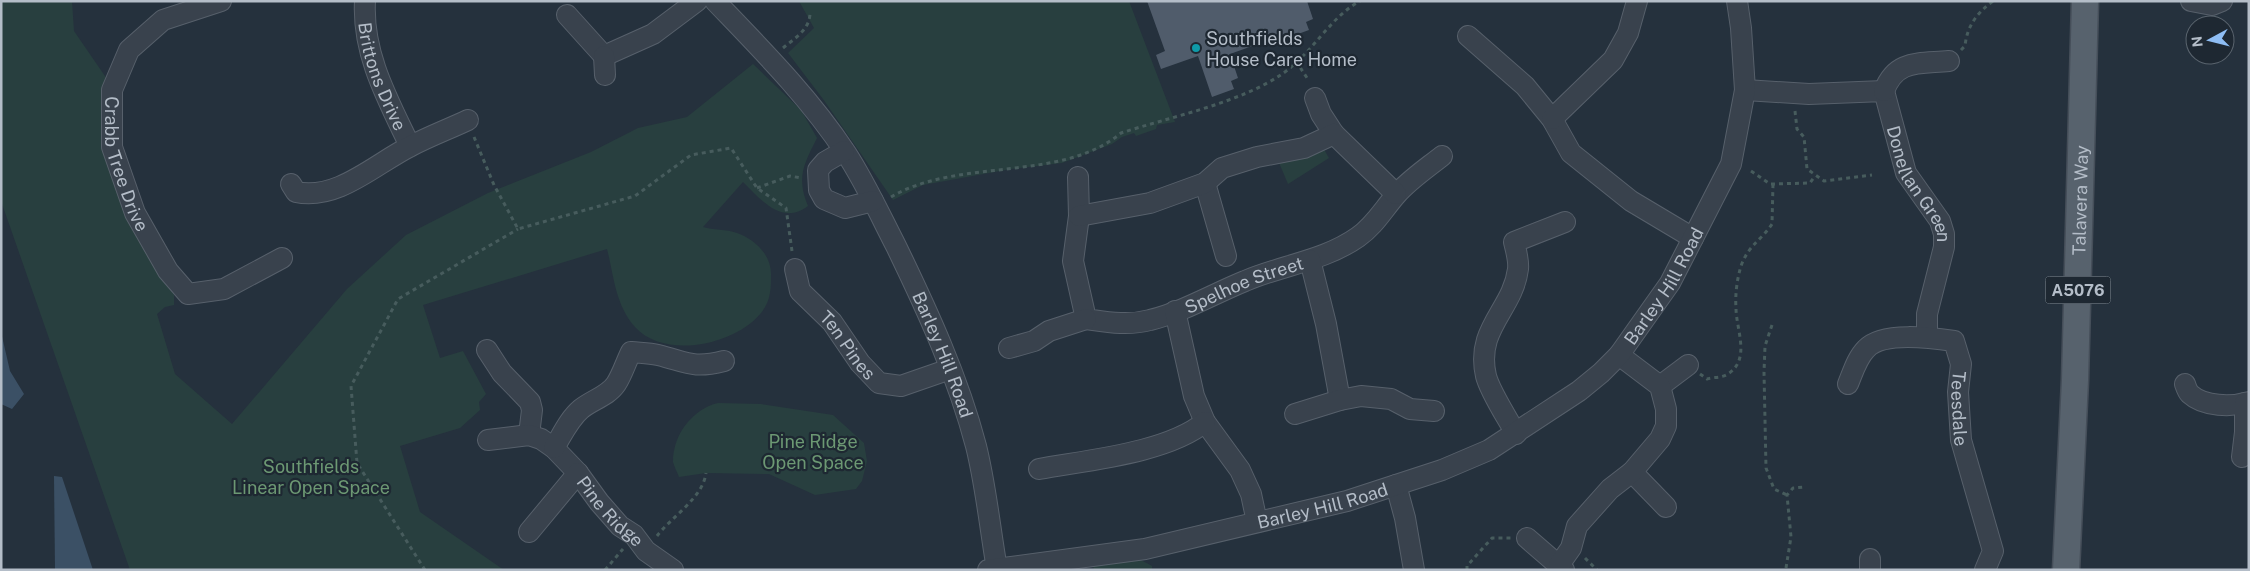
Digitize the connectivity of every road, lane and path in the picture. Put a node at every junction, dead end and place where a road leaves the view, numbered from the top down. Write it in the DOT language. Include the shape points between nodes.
graph roads {
  1 [pos="221,1"];
  2 [pos="365,1"];
  3 [pos="697,1"];
  4 [pos="715,1"];
  5 [pos="1360,1"];
  6 [pos="1637,1"];
  7 [pos="1737,1"];
  8 [pos="1994,1"];
  9 [pos="2191,1"];
  10 [pos="2222,1"];
  11 [pos="2086,4"];
  12 [pos="810,12"];
  13 [pos="567,15"];
  14 [pos="1468,36"];
  15 [pos="770,58"];
  16 [pos="1296,61"];
  17 [pos="1949,61"];
  18 [pos="1745,90"];
  19 [pos="1884,91"];
  20 [pos="1793,93"];
  21 [pos="1315,98"];
  22 [pos="1552,119"];
  23 [pos="468,120"];
  24 [pos="1334,134"];
  25 [pos="410,146"];
  26 [pos="844,151"];
  27 [pos="1442,156"];
  28 [pos="1751,171"];
  29 [pos="1872,174"];
  30 [pos="1815,176"];
  31 [pos="1078,177"];
  32 [pos="819,180"];
  33 [pos="1205,183"];
  34 [pos="291,184"];
  35 [pos="1773,184"];
  36 [pos="757,188"];
  37 [pos="1396,194"];
  38 [pos="874,204"];
  39 [pos="1079,216"];
  40 [pos="1565,222"];
  41 [pos="518,229"];
  42 [pos="1693,238"];
  43 [pos="1226,256"];
  44 [pos="282,258"];
  45 [pos="1310,260"];
  46 [pos="794,269"];
  47 [pos="1175,311"];
  48 [pos="1086,319"];
  49 [pos="1772,325"];
  50 [pos="1926,337"];
  51 [pos="1009,348"];
  52 [pos="488,350"];
  53 [pos="1619,355"];
  54 [pos="724,361"];
  55 [pos="1688,364"];
  56 [pos="950,369"];
  57 [pos="1848,384"];
  58 [pos="2185,384"];
  59 [pos="1660,386"];
  60 [pos="1340,400"];
  61 [pos="2240,403"];
  62 [pos="1434,411"];
  63 [pos="1294,414"];
  64 [pos="1205,422"];
  65 [pos="1516,434"];
  66 [pos="488,440"];
  67 [pos="541,440"];
  68 [pos="2242,457"];
  69 [pos="1039,469"];
  70 [pos="1632,472"];
  71 [pos="578,473"];
  72 [pos="706,473"];
  73 [pos="1396,485"];
  74 [pos="1804,487"];
  75 [pos="1787,495"];
  76 [pos="1666,506"];
  77 [pos="1257,522"];
  78 [pos="529,532"];
  79 [pos="1527,538"];
  80 [pos="640,543"];
  81 [pos="1040,566"];
  82 [pos="1561,568"];
  83 [pos="1786,568"];
  84 [pos="997,569"];
  85 [pos="425,570"];
  86 [pos="605,570"];
  87 [pos="673,570"];
  88 [pos="988,570"];
  89 [pos="1414,570"];
  90 [pos="1467,570"];
  91 [pos="1985,570"];
  92 [pos="2066,570"];
  1 -- 44 [label="street, Crabb Tree Drive" via="163,20 129,50 112,90 112,147 135,213 168,271 188,294 224,288"];
  2 -- 25 [label="street, Brittons Drive" via="368,42 380,85"];
  3 -- 13 [label="street" via="604,65"];
  4 -- 15 [label="street, Barley Hill Road"];
  5 -- 16 [label="path" via="1348,8"];
  6 -- 22 [label="street" via="1628,33 1613,60"];
  7 -- 18 [label="street, Barley Hill Road"];
  8 -- 17 [label="path" via="1971,22 1965,46"];
  9 -- 10 [label="street" via="2212,5"];
  11 -- 92 [label="main road, Talavera Way / A5076" via="2076,370"];
  12 -- 15 [label="path" via="811,20 803,32"];
  14 -- 22 [label="street" via="1525,86"];
  15 -- 26 [label="street, Barley Hill Road"];
  16 -- 21 [label="path" via="1307,75"];
  16 -- 38 [label="path" via="1283,74 1248,92 1121,133 1109,143 1061,161 924,181"];
  17 -- 19 [label="street" via="1907,66 1896,71 1889,77"];
  18 -- 20 [label="street"];
  18 -- 42 [label="street, Barley Hill Road" via="1731,164"];
  19 -- 20 [label="street"];
  19 -- 50 [label="street, Donellan Green" via="1906,173 1940,221 1944,234 1944,247 1927,314"];
  20 -- 30 [label="path" via="1797,129 1804,137 1807,169"];
  21 -- 24 [label="street"];
  22 -- 42 [label="street" via="1572,153 1598,176 1660,220"];
  23 -- 25 [label="street, Brittons Drive"];
  23 -- 41 [label="path" via="494,185"];
  24 -- 33 [label="street" via="1304,148 1257,156 1222,168"];
  24 -- 37 [label="street"];
  25 -- 34 [label="street, Brittons Drive" via="328,191 296,192"];
  26 -- 32 [label="street" via="818,170"];
  26 -- 38 [label="street, Barley Hill Road"];
  27 -- 37 [label="street, Spelhoe Street"];
  28 -- 35 [label="path"];
  29 -- 30 [label="path" via="1824,181"];
  30 -- 35 [label="path" via="1810,183"];
  31 -- 39 [label="street"];
  32 -- 36 [label="path" via="790,176"];
  32 -- 38 [label="street" via="819,190 824,199 834,204 845,208"];
  33 -- 39 [label="street" via="1150,203"];
  33 -- 43 [label="street"];
  35 -- 55 [label="path" via="1772,224 1748,250 1737,286 1736,308 1742,347 1738,361 1726,376 1707,379"];
  36 -- 41 [label="path" via="731,148 691,156 635,196"];
  36 -- 46 [label="path" via="786,208"];
  37 -- 45 [label="street, Spelhoe Street" via="1374,224 1359,237"];
  38 -- 56 [label="street, Barley Hill Road" via="928,314"];
  39 -- 48 [label="street" via="1073,261"];
  40 -- 65 [label="street" via="1514,242 1519,267 1515,286 1488,334 1484,356 1486,377"];
  41 -- 85 [label="path" via="398,298 351,386 357,463"];
  42 -- 53 [label="street, Barley Hill Road" via="1670,283"];
  45 -- 47 [label="street, Spelhoe Street" via="1245,280"];
  45 -- 60 [label="street"];
  46 -- 56 [label="street, Ten Pines" via="800,291 832,322 860,364 879,384 901,386"];
  47 -- 48 [label="street" via="1149,320 1120,324"];
  47 -- 64 [label="street, Spelhoe Street" via="1194,396"];
  48 -- 51 [label="street" via="1049,331 1034,342"];
  49 -- 75 [label="path" via="1764,346 1766,468 1774,489"];
  50 -- 57 [label="street, Teesdale" via="1889,339 1867,348"];
  50 -- 91 [label="street, Teesdale" via="1954,341 1961,364 1958,392 1961,440 1993,551"];
  52 -- 67 [label="street" via="502,373 530,402"];
  53 -- 59 [label="street"];
  53 -- 65 [label="street, Barley Hill Road" via="1579,391"];
  54 -- 67 [label="street" via="700,366 631,352 616,384 607,394 579,410 569,422"];
  55 -- 59 [label="street"];
  56 -- 84 [label="street, Barley Hill Road" via="976,448"];
  58 -- 61 [label="street" via="2190,394 2204,402"];
  59 -- 70 [label="street" via="1666,408 1666,426 1660,439"];
  60 -- 62 [label="street" via="1361,396 1391,399 1410,409"];
  60 -- 63 [label="street"];
  61 -- 68 [label="street" via="2245,432"];
  64 -- 69 [label="street" via="1152,447"];
  64 -- 77 [label="street, Spelhoe Street" via="1240,470 1251,494"];
  65 -- 73 [label="street, Barley Hill Road" via="1442,470"];
  66 -- 67 [label="street"];
  67 -- 71 [label="street, Pine Ridge"];
  70 -- 76 [label="street"];
  70 -- 82 [label="street" via="1610,489 1577,526"];
  71 -- 78 [label="street"];
  71 -- 80 [label="street, Pine Ridge" via="620,526"];
  72 -- 80 [label="path" via="705,482 690,502 663,528"];
  73 -- 77 [label="street, Barley Hill Road" via="1347,501"];
  73 -- 89 [label="street"];
  74 -- 75 [label="path" via="1793,488"];
  75 -- 83 [label="path" via="1791,538"];
  77 -- 81 [label="street, Barley Hill Road" via="1145,549"];
  79 -- 82 [label="street"];
  79 -- 90 [label="path" via="1492,538"];
  80 -- 86 [label="path"];
  80 -- 87 [label="street, Pine Ridge"];
  81 -- 84 [label="street, Barley Hill Road"];
  84 -- 88 [label="street"];
}
